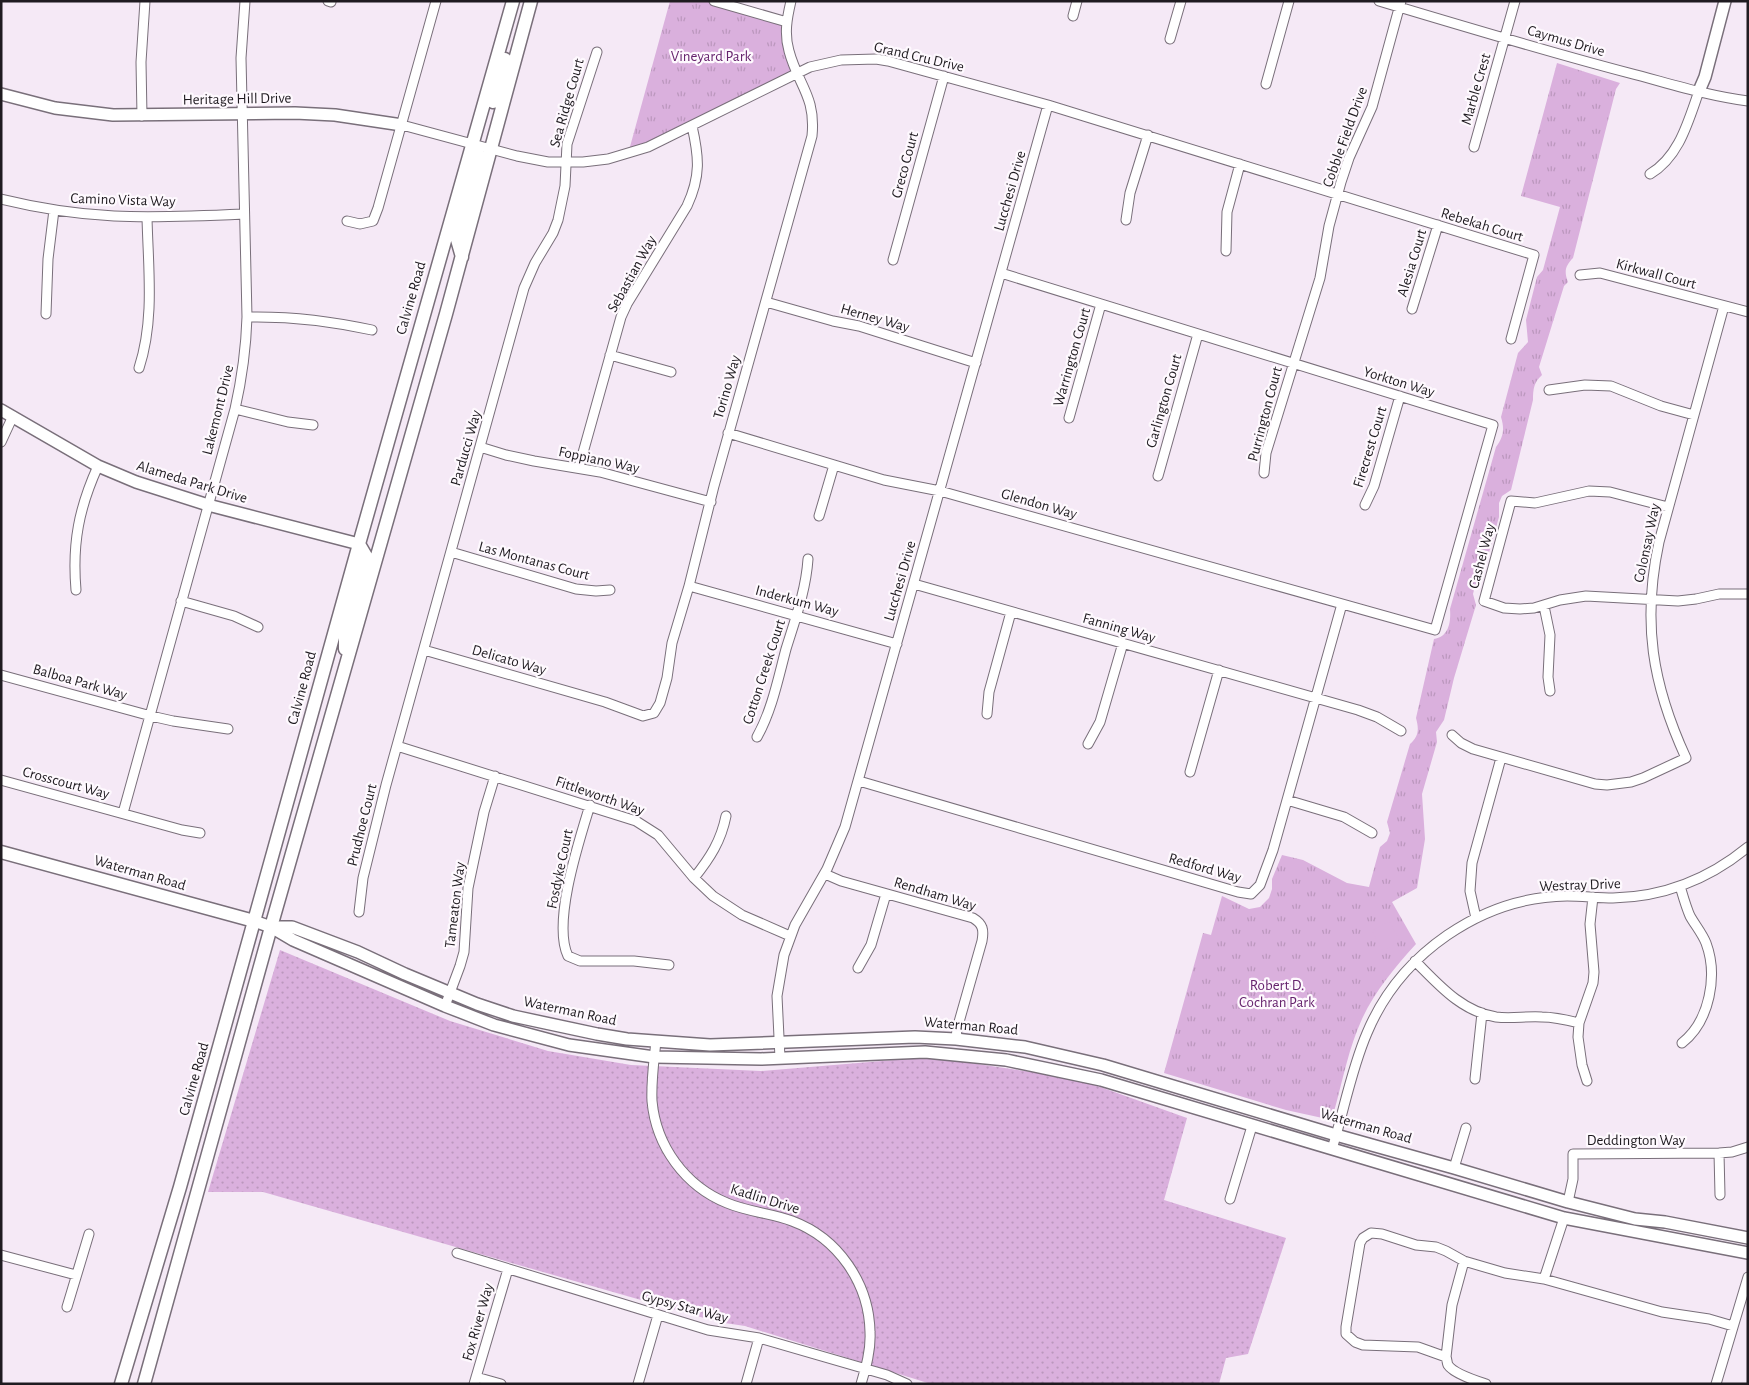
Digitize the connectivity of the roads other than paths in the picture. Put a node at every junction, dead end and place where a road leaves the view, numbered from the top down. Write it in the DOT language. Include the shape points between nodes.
graph roads {
  1 [pos="144,1"];
  2 [pos="245,1"];
  3 [pos="436,1"];
  4 [pos="513,1"];
  5 [pos="532,1"];
  6 [pos="714,1"];
  7 [pos="791,1"];
  8 [pos="1077,1"];
  9 [pos="1181,1"];
  10 [pos="1289,1"];
  11 [pos="1379,1"];
  12 [pos="1515,1"];
  13 [pos="1725,1"];
  14 [pos="1400,4"];
  15 [pos="1073,16"];
  16 [pos="787,22"];
  17 [pos="506,27"];
  18 [pos="1505,38"];
  19 [pos="1170,39"];
  20 [pos="597,52"];
  21 [pos="798,73"];
  22 [pos="944,76"];
  23 [pos="1266,84"];
  24 [pos="1699,91"];
  25 [pos="1,94"];
  26 [pos="1748,100"];
  27 [pos="1048,105"];
  28 [pos="242,113"];
  29 [pos="142,116"];
  30 [pos="402,125"];
  31 [pos="692,126"];
  32 [pos="1148,136"];
  33 [pos="472,142"];
  34 [pos="1474,147"];
  35 [pos="492,148"];
  36 [pos="565,163"];
  37 [pos="1240,164"];
  38 [pos="1650,174"];
  39 [pos="1338,194"];
  40 [pos="1,199"];
  41 [pos="54,210"];
  42 [pos="244,214"];
  43 [pos="147,217"];
  44 [pos="1126,220"];
  45 [pos="346,221"];
  46 [pos="1438,225"];
  47 [pos="1226,251"];
  48 [pos="462,257"];
  49 [pos="893,260"];
  50 [pos="1001,273"];
  51 [pos="1580,275"];
  52 [pos="766,302"];
  53 [pos="1101,304"];
  54 [pos="1724,306"];
  55 [pos="1412,309"];
  56 [pos="1748,312"];
  57 [pos="46,314"];
  58 [pos="247,317"];
  59 [pos="372,330"];
  60 [pos="1198,334"];
  61 [pos="1511,339"];
  62 [pos="610,355"];
  63 [pos="976,363"];
  64 [pos="1294,363"];
  65 [pos="139,368"];
  66 [pos="671,372"];
  67 [pos="1549,390"];
  68 [pos="1400,396"];
  69 [pos="235,409"];
  70 [pos="1,410"];
  71 [pos="1694,415"];
  72 [pos="13,416"];
  73 [pos="1069,418"];
  74 [pos="313,425"];
  75 [pos="728,433"];
  76 [pos="1,442"];
  77 [pos="480,447"];
  78 [pos="834,465"];
  79 [pos="98,466"];
  80 [pos="579,467"];
  81 [pos="1264,473"];
  82 [pos="1158,476"];
  83 [pos="940,491"];
  84 [pos="711,502"];
  85 [pos="208,505"];
  86 [pos="1365,505"];
  87 [pos="1668,507"];
  88 [pos="819,516"];
  89 [pos="359,544"];
  90 [pos="451,552"];
  91 [pos="808,559"];
  92 [pos="914,584"];
  93 [pos="689,586"];
  94 [pos="76,590"];
  95 [pos="610,590"];
  96 [pos="1748,594"];
  97 [pos="1650,599"];
  98 [pos="181,601"];
  99 [pos="1342,604"];
  100 [pos="1544,606"];
  101 [pos="1011,612"];
  102 [pos="796,615"];
  103 [pos="258,627"];
  104 [pos="1123,643"];
  105 [pos="897,644"];
  106 [pos="424,650"];
  107 [pos="345,668"];
  108 [pos="1219,670"];
  109 [pos="1,675"];
  110 [pos="1550,691"];
  111 [pos="587,697"];
  112 [pos="1316,698"];
  113 [pos="988,714"];
  114 [pos="150,716"];
  115 [pos="228,729"];
  116 [pos="1401,732"];
  117 [pos="1452,735"];
  118 [pos="757,737"];
  119 [pos="1088,744"];
  120 [pos="397,746"];
  121 [pos="1501,758"];
  122 [pos="1190,772"];
  123 [pos="495,776"];
  124 [pos="1,780"];
  125 [pos="858,780"];
  126 [pos="1287,800"];
  127 [pos="590,805"];
  128 [pos="123,813"];
  129 [pos="726,816"];
  130 [pos="200,833"];
  131 [pos="1372,833"];
  132 [pos="1748,847"];
  133 [pos="1,852"];
  134 [pos="825,874"];
  135 [pos="694,878"];
  136 [pos="1680,886"];
  137 [pos="886,894"];
  138 [pos="1593,897"];
  139 [pos="359,912"];
  140 [pos="1476,918"];
  141 [pos="254,922"];
  142 [pos="271,927"];
  143 [pos="790,936"];
  144 [pos="1415,961"];
  145 [pos="669,965"];
  146 [pos="858,968"];
  147 [pos="451,993"];
  148 [pos="445,1006"];
  149 [pos="1482,1013"];
  150 [pos="1579,1023"];
  151 [pos="956,1039"];
  152 [pos="656,1041"];
  153 [pos="779,1042"];
  154 [pos="1682,1043"];
  155 [pos="654,1057"];
  156 [pos="780,1058"];
  157 [pos="1475,1078"];
  158 [pos="1587,1080"];
  159 [pos="1252,1126"];
  160 [pos="1466,1128"];
  161 [pos="1336,1135"];
  162 [pos="1748,1147"];
  163 [pos="1332,1149"];
  164 [pos="1719,1153"];
  165 [pos="1454,1168"];
  166 [pos="1720,1195"];
  167 [pos="1230,1199"];
  168 [pos="1568,1202"];
  169 [pos="1564,1218"];
  170 [pos="1665,1222"];
  171 [pos="89,1234"];
  172 [pos="1748,1238"];
  173 [pos="1748,1253"];
  174 [pos="457,1254"];
  175 [pos="1,1255"];
  176 [pos="1464,1261"];
  177 [pos="508,1269"];
  178 [pos="76,1276"];
  179 [pos="1748,1277"];
  180 [pos="1544,1279"];
  181 [pos="67,1307"];
  182 [pos="658,1315"];
  183 [pos="1733,1326"];
  184 [pos="759,1338"];
  185 [pos="1446,1357"];
  186 [pos="865,1369"];
  187 [pos="475,1380"];
  188 [pos="121,1384"];
  189 [pos="144,1384"];
  190 [pos="501,1384"];
  191 [pos="638,1384"];
  192 [pos="746,1384"];
  193 [pos="861,1384"];
  194 [pos="907,1384"];
  195 [pos="1486,1384"];
  196 [pos="1716,1384"];
  1 -- 29 [label="street"];
  2 -- 28 [label="street, Lakemont Drive"];
  3 -- 30 [label="street"];
  4 -- 17 [label="main road, Calvine Road"];
  5 -- 35 [label="main road"];
  6 -- 16 [label="street"];
  7 -- 16 [label="street, Torino Way"];
  8 -- 15 [label="street"];
  9 -- 19 [label="street"];
  10 -- 23 [label="street"];
  11 -- 14 [label="street, Caymus Drive"];
  12 -- 18 [label="street, Marble Crest"];
  13 -- 24 [label="street"];
  14 -- 18 [label="street, Caymus Drive"];
  14 -- 39 [label="street, Cobble Field Drive" via="1372,107 1349,158"];
  16 -- 21 [label="street, Torino Way" via="789,50"];
  17 -- 33 [label="main road, Calvine Road"];
  17 -- 35 [label="main road" via="507,51 483,136"];
  18 -- 24 [label="street, Caymus Drive"];
  18 -- 34 [label="street, Marble Crest"];
  20 -- 36 [label="street, Sea Ridge Court" via="567,144"];
  21 -- 22 [label="street, Grand Cru Drive" via="827,62 858,58 888,61"];
  21 -- 31 [label="street, Grand Cru Drive"];
  21 -- 52 [label="street, Torino Way" via="810,100 812,136"];
  22 -- 27 [label="street, Grand Cru Drive"];
  22 -- 49 [label="street, Greco Court"];
  24 -- 26 [label="street, Caymus Drive"];
  24 -- 38 [label="street" via="1673,154"];
  25 -- 29 [label="street, Heritage Hill Drive" via="84,113"];
  27 -- 32 [label="street, Grand Cru Drive"];
  27 -- 50 [label="street, Lucchesi Drive"];
  28 -- 29 [label="street, Heritage Hill Drive"];
  28 -- 30 [label="street, Heritage Hill Drive" via="335,115"];
  28 -- 42 [label="street, Lakemont Drive"];
  30 -- 33 [label="street, Heritage Hill Drive"];
  30 -- 45 [label="street" via="373,221 360,224"];
  31 -- 36 [label="street, Grand Cru Drive" via="628,154"];
  31 -- 62 [label="street, Sebastian Way" via="698,161 693,194 626,304"];
  32 -- 37 [label="street, Grand Cru Drive"];
  32 -- 44 [label="street" via="1130,193"];
  33 -- 35 [label="street, Grand Cru Drive"];
  33 -- 48 [label="main road" via="479,155 456,236"];
  33 -- 89 [label="main road, Calvine Road"];
  35 -- 36 [label="street, Grand Cru Drive" via="527,158"];
  35 -- 48 [label="main road"];
  36 -- 77 [label="street, Parducci Way" via="565,186 558,220 528,277"];
  37 -- 39 [label="street, Grand Cru Drive"];
  37 -- 47 [label="street" via="1228,212"];
  39 -- 46 [label="street, Rebekah Court"];
  39 -- 64 [label="street, Cobble Field Drive" via="1329,226 1324,264"];
  40 -- 41 [label="street, Camino Vista Way"];
  41 -- 43 [label="street, Camino Vista Way"];
  41 -- 57 [label="street"];
  42 -- 43 [label="street, Camino Vista Way"];
  42 -- 58 [label="street, Lakemont Drive"];
  43 -- 65 [label="street" via="150,315"];
  46 -- 55 [label="street, Alesia Court"];
  46 -- 61 [label="street, Rebekah Court" via="1534,255"];
  48 -- 107 [label="main road"];
  50 -- 53 [label="street, Yorkton Way"];
  50 -- 63 [label="street, Lucchesi Drive"];
  51 -- 54 [label="street, Kirkwall Court" via="1600,274"];
  52 -- 63 [label="street, Herney Way" via="859,326"];
  52 -- 75 [label="street, Torino Way"];
  53 -- 60 [label="street, Yorkton Way"];
  53 -- 73 [label="street, Warrington Court"];
  54 -- 56 [label="street, Kirkwall Court"];
  54 -- 71 [label="street, Colonsay Way"];
  58 -- 59 [label="street" via="318,320"];
  58 -- 69 [label="street, Lakemont Drive" via="245,357"];
  60 -- 64 [label="street, Yorkton Way"];
  60 -- 82 [label="street, Garlington Court"];
  62 -- 66 [label="street"];
  62 -- 80 [label="street, Sebastian Way"];
  63 -- 83 [label="street, Lucchesi Drive"];
  64 -- 68 [label="street, Yorkton Way"];
  64 -- 81 [label="street, Purrington Court" via="1266,453"];
  67 -- 71 [label="street" via="1585,385 1611,386"];
  68 -- 86 [label="street, Firecrest Court" via="1374,486"];
  68 -- 99 [label="street, Yorkton Way" via="1493,425 1435,630"];
  69 -- 74 [label="street"];
  69 -- 85 [label="street, Lakemont Drive"];
  70 -- 72 [label="street, Alameda Park Drive"];
  71 -- 87 [label="street, Colonsay Way"];
  72 -- 76 [label="street"];
  72 -- 79 [label="street, Alameda Park Drive"];
  75 -- 78 [label="street, Glendon Way"];
  75 -- 84 [label="street, Torino Way"];
  77 -- 80 [label="street, Foppiano Way" via="524,459"];
  77 -- 90 [label="street, Parducci Way"];
  78 -- 83 [label="street, Glendon Way" via="884,480"];
  78 -- 88 [label="street"];
  79 -- 85 [label="street, Alameda Park Drive"];
  79 -- 94 [label="street" via="82,506 78,526"];
  80 -- 84 [label="street, Foppiano Way"];
  83 -- 92 [label="street, Lucchesi Drive"];
  83 -- 99 [label="street, Glendon Way"];
  84 -- 93 [label="street, Torino Way"];
  85 -- 89 [label="street, Alameda Park Drive"];
  85 -- 98 [label="street, Lakemont Drive"];
  87 -- 97 [label="street, Colonsay Way" via="1654,563"];
  87 -- 100 [label="street, Cashel Way" via="1610,492 1589,491 1534,503 1511,501 1484,601 1504,608"];
  89 -- 107 [label="main road" via="366,556 344,639"];
  89 -- 141 [label="main road, Calvine Road"];
  90 -- 95 [label="street, Las Montanas Court" via="576,589"];
  90 -- 106 [label="street, Parducci Way"];
  91 -- 102 [label="street, Cotton Creek Court"];
  92 -- 101 [label="street, Fanning Way"];
  92 -- 105 [label="street, Lucchesi Drive"];
  93 -- 102 [label="street, Inderkum Way"];
  93 -- 111 [label="street, Torino Way" via="672,642 660,703 654,713 644,716"];
  96 -- 97 [label="street, Cashel Way" via="1719,594 1686,600"];
  97 -- 100 [label="street, Cashel Way" via="1586,596"];
  97 -- 121 [label="street, Colonsay Way" via="1657,680 1671,726 1686,758 1643,778 1607,785"];
  98 -- 103 [label="street" via="234,616"];
  98 -- 114 [label="street, Lakemont Drive"];
  99 -- 112 [label="street, Redford Way"];
  100 -- 110 [label="street" via="1550,635"];
  101 -- 104 [label="street, Fanning Way"];
  101 -- 113 [label="street" via="989,692"];
  102 -- 105 [label="street, Inderkum Way"];
  102 -- 118 [label="street, Cotton Creek Court" via="766,720"];
  104 -- 108 [label="street, Fanning Way"];
  104 -- 119 [label="street" via="1100,722"];
  105 -- 125 [label="street, Lucchesi Drive"];
  106 -- 111 [label="street, Delicato Way"];
  106 -- 120 [label="street, Parducci Way"];
  107 -- 142 [label="main road"];
  108 -- 112 [label="street, Fanning Way"];
  108 -- 122 [label="street"];
  109 -- 114 [label="street, Balboa Park Way"];
  112 -- 116 [label="street, Fanning Way" via="1377,717"];
  112 -- 126 [label="street, Redford Way"];
  114 -- 115 [label="street, Balboa Park Way"];
  114 -- 128 [label="street, Lakemont Drive"];
  117 -- 121 [label="street" via="1473,749"];
  120 -- 123 [label="street, Fittleworth Way"];
  120 -- 139 [label="street, Prudhoe Court" via="363,878"];
  121 -- 140 [label="street" via="1472,863 1470,891"];
  123 -- 127 [label="street, Fittleworth Way"];
  123 -- 147 [label="street, Tameaton Way" via="468,888 464,952"];
  124 -- 128 [label="street, Crosscourt Way"];
  125 -- 126 [label="street, Redford Way" via="1251,894 1260,885"];
  125 -- 134 [label="street, Lucchesi Drive" via="845,827"];
  126 -- 131 [label="street" via="1344,817"];
  127 -- 135 [label="street, Fittleworth Way" via="647,827 669,847"];
  127 -- 145 [label="street, Fosdyke Court" via="565,906 564,947 568,956 580,961 634,960"];
  128 -- 130 [label="street, Crosscourt Way"];
  129 -- 135 [label="street" via="717,846"];
  132 -- 136 [label="street, Westray Drive" via="1722,866"];
  133 -- 141 [label="main road, Waterman Road"];
  134 -- 137 [label="street, Rendham Way"];
  134 -- 143 [label="street, Lucchesi Drive"];
  135 -- 143 [label="street, Fittleworth Way" via="742,916"];
  136 -- 138 [label="street, Westray Drive" via="1634,897"];
  136 -- 154 [label="street" via="1689,914 1706,942 1712,980 1702,1016 1692,1034"];
  137 -- 146 [label="street" via="871,945"];
  137 -- 151 [label="street, Rendham Way" via="973,918 982,926 982,941"];
  138 -- 140 [label="street, Westray Drive" via="1542,898"];
  138 -- 150 [label="street" via="1590,924 1593,983"];
  140 -- 144 [label="street, Westray Drive" via="1454,930"];
  141 -- 142 [label="street, Waterman Road"];
  141 -- 188 [label="main road, Calvine Road"];
  142 -- 147 [label="street, Waterman Road" via="292,927"];
  142 -- 148 [label="street, Waterman Road" via="302,944"];
  142 -- 189 [label="main road"];
  143 -- 153 [label="street, Lucchesi Drive" via="777,996"];
  144 -- 149 [label="street" via="1456,1000"];
  144 -- 161 [label="street, Westray Drive" via="1390,992 1367,1033"];
  147 -- 148 [label="street, Tameaton Way"];
  147 -- 152 [label="street, Waterman Road" via="513,1016 597,1034"];
  148 -- 155 [label="street, Waterman Road" via="494,1025 569,1045"];
  149 -- 150 [label="street" via="1509,1018 1559,1018"];
  149 -- 157 [label="street"];
  150 -- 158 [label="street" via="1578,1050"];
  151 -- 153 [label="street, Waterman Road" via="877,1037"];
  151 -- 161 [label="street, Waterman Road" via="1025,1047 1104,1065"];
  152 -- 153 [label="street, Waterman Road" via="710,1045"];
  152 -- 155 [label="street, Kadlin Drive"];
  153 -- 156 [label="street, Lucchesi Drive"];
  155 -- 156 [label="street, Waterman Road"];
  155 -- 186 [label="street, Kadlin Drive" via="655,1120 666,1149 684,1174 724,1202 804,1226 820,1236 846,1262 859,1283 868,1313 870,1344"];
  156 -- 159 [label="street, Waterman Road" via="924,1052 1006,1060 1102,1080"];
  159 -- 163 [label="street, Waterman Road"];
  159 -- 167 [label="street"];
  160 -- 165 [label="street"];
  161 -- 163 [label="street, Westray Drive"];
  161 -- 165 [label="street, Waterman Road"];
  162 -- 164 [label="street, Deddington Way"];
  163 -- 169 [label="street, Waterman Road"];
  164 -- 166 [label="street"];
  164 -- 168 [label="street, Deddington Way" via="1573,1154 1572,1190"];
  165 -- 168 [label="street, Waterman Road"];
  168 -- 170 [label="street, Waterman Road" via="1635,1219"];
  169 -- 170 [label="street, Waterman Road" via="1577,1213 1651,1228"];
  169 -- 173 [label="street, Waterman Road"];
  169 -- 180 [label="street"];
  170 -- 172 [label="street, Waterman Road"];
  171 -- 178 [label="street"];
  174 -- 177 [label="street, Gypsy Star Way"];
  175 -- 178 [label="street"];
  176 -- 180 [label="street" via="1505,1273"];
  176 -- 185 [label="street" via="1452,1304"];
  176 -- 185 [label="street" via="1436,1247 1416,1245 1375,1233 1366,1235 1360,1243 1346,1334 1363,1345 1418,1347"];
  177 -- 182 [label="street, Gypsy Star Way"];
  177 -- 187 [label="street, Fox River Way"];
  178 -- 181 [label="street"];
  179 -- 183 [label="street"];
  180 -- 183 [label="street" via="1662,1312"];
  182 -- 184 [label="street, Gypsy Star Way" via="714,1331"];
  182 -- 191 [label="street"];
  183 -- 196 [label="street"];
  184 -- 186 [label="street, Gypsy Star Way"];
  184 -- 192 [label="street"];
  185 -- 195 [label="street" via="1454,1370"];
  186 -- 193 [label="street, Kadlin Drive"];
  186 -- 194 [label="street, Gypsy Star Way"];
  187 -- 190 [label="street"];
}
